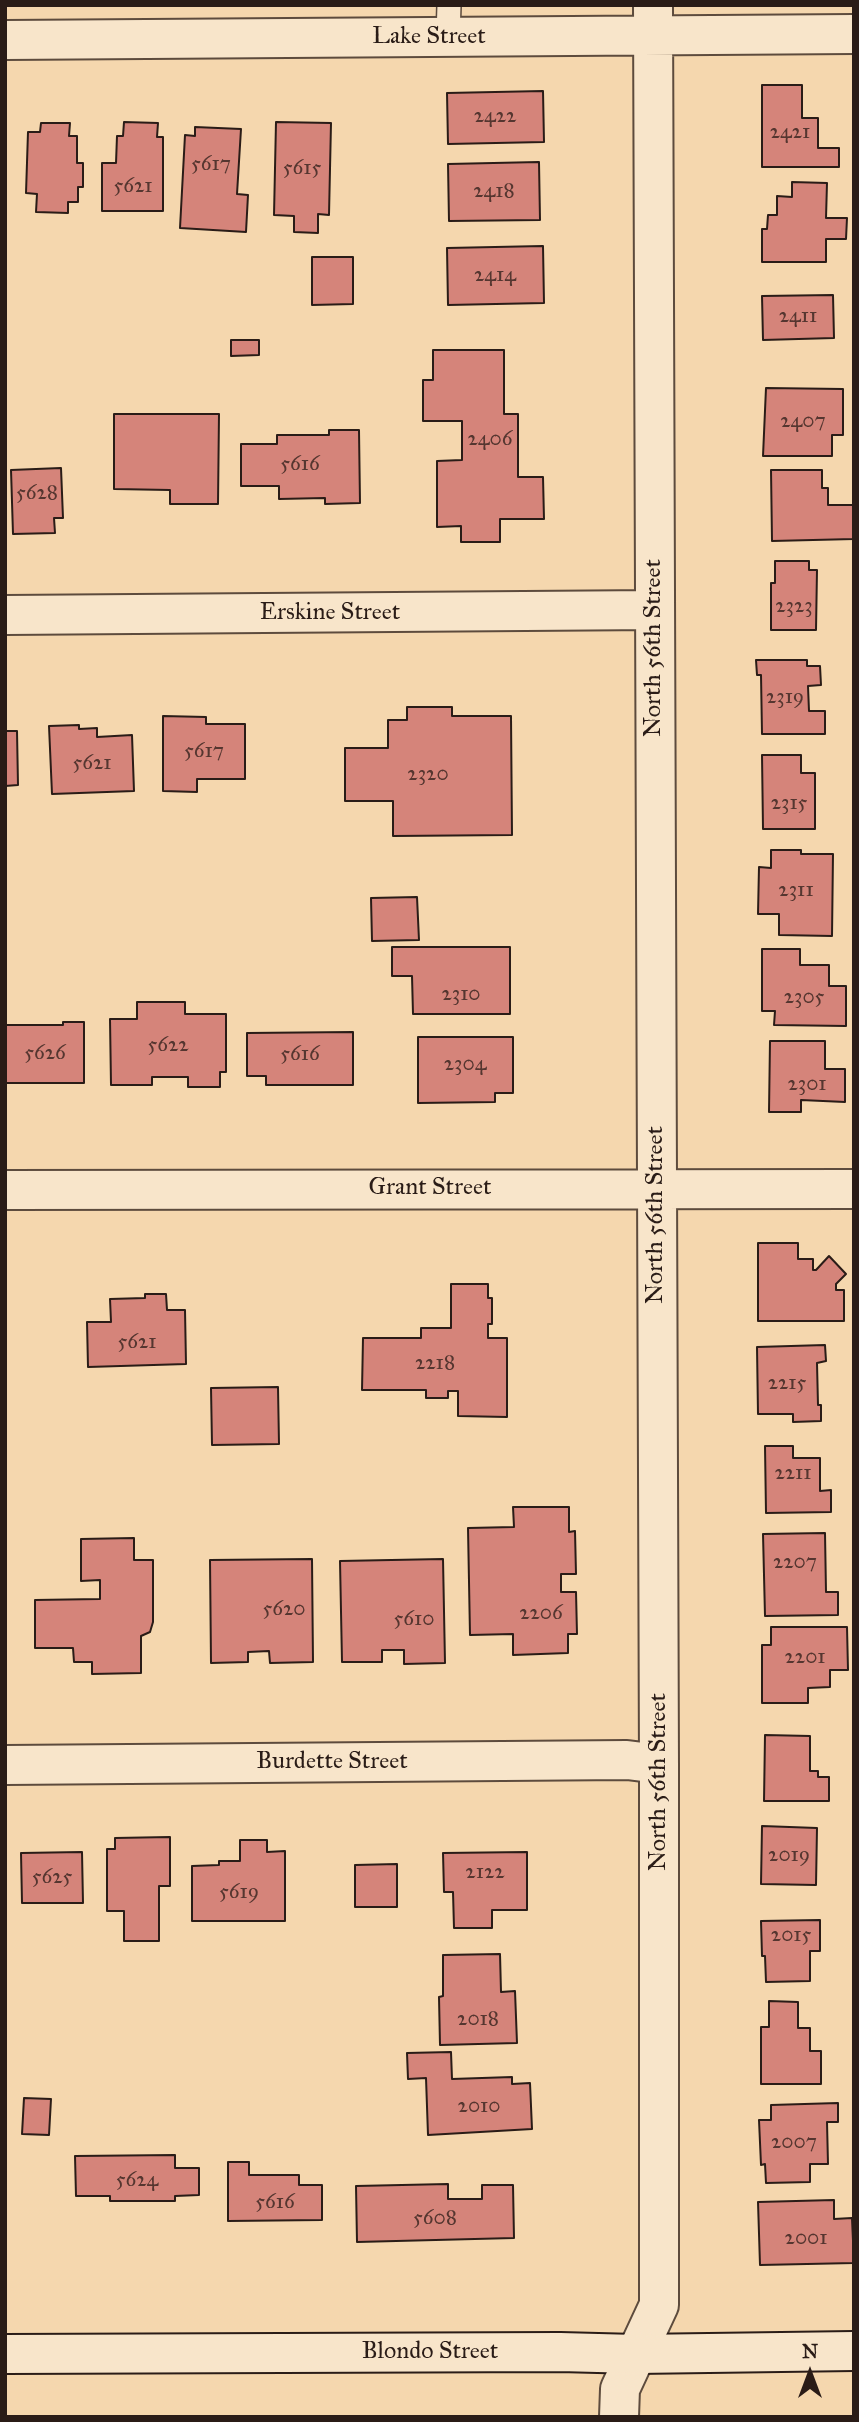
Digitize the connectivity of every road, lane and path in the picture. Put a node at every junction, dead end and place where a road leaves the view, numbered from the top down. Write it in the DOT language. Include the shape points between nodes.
graph roads {
  1 [pos="653,20"];
  2 [pos="449,21"];
  3 [pos="854,34"];
  4 [pos="5,40"];
  5 [pos="654,610"];
  6 [pos="5,615"];
  7 [pos="656,1187"];
  8 [pos="854,1189"];
  9 [pos="5,1190"];
  10 [pos="659,1764"];
  11 [pos="5,1765"];
  12 [pos="854,2351"];
  13 [pos="5,2354"];
  14 [pos="636,2354"];
  15 [pos="620,2417"];
  1 -- 2 [label="street, Lake Street"];
  1 -- 3 [label="street, Lake Street"];
  1 -- 5 [label="street, North 56th Street"];
  2 -- 4 [label="street, Lake Street"];
  5 -- 6 [label="street, Erskine Street"];
  5 -- 7 [label="street, North 56th Street"];
  7 -- 8 [label="street, Grant Street"];
  7 -- 9 [label="street, Grant Street"];
  7 -- 10 [label="street, North 56th Street"];
  10 -- 11 [label="street, Burdette Street" via="627,1760"];
  10 -- 14 [label="street, North 56th Street" via="659,2305"];
  12 -- 14 [label="street, Blondo Street"];
  13 -- 14 [label="street, Blondo Street"];
  14 -- 15 [label="street, North 56th Street" via="620,2389"];
}
